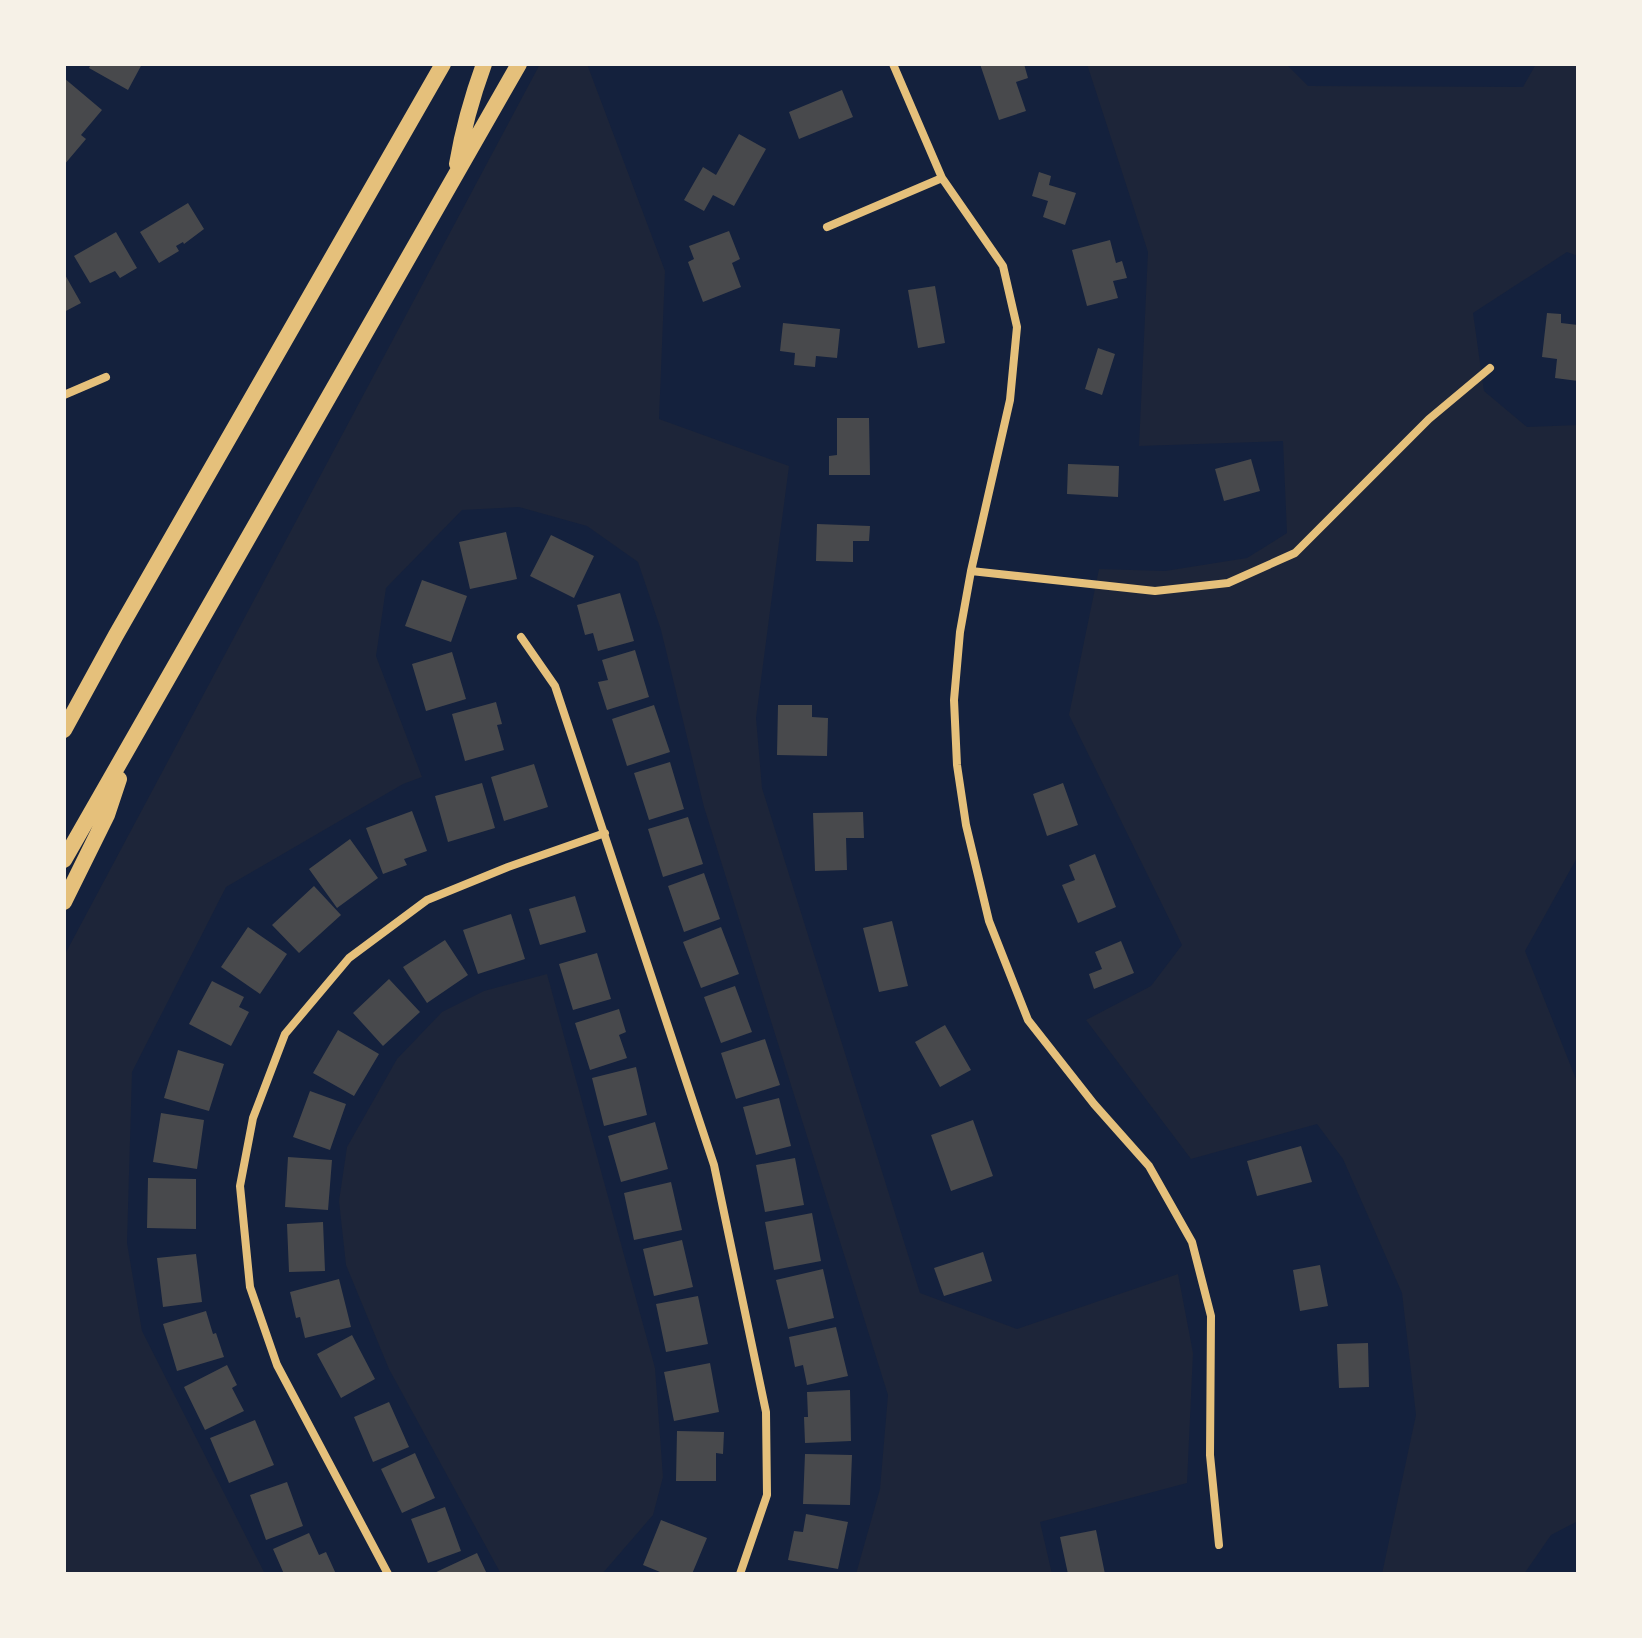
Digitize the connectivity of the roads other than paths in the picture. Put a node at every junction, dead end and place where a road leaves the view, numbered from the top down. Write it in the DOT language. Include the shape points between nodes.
graph roads {
  1 [pos="443,64"];
  2 [pos="484,64"];
  3 [pos="519,64"];
  4 [pos="893,64"];
  5 [pos="454,177"];
  6 [pos="942,178"];
  7 [pos="827,227"];
  8 [pos="1490,368"];
  9 [pos="106,377"];
  10 [pos="64,395"];
  11 [pos="971,571"];
  12 [pos="521,637"];
  13 [pos="64,730"];
  14 [pos="129,747"];
  15 [pos="605,833"];
  16 [pos="64,860"];
  17 [pos="64,902"];
  18 [pos="1219,1545"];
  19 [pos="388,1574"];
  20 [pos="740,1574"];
  1 -- 13 [label="highway"];
  2 -- 5 [label="highway"];
  3 -- 5 [label="highway"];
  4 -- 6 [label="street"];
  5 -- 14 [label="highway"];
  6 -- 7 [label="street"];
  6 -- 11 [label="street" via="1003,266 1017,327 1010,400"];
  8 -- 11 [label="street" via="1429,419 1295,553 1228,583 1155,591"];
  9 -- 10 [label="street"];
  11 -- 18 [label="street" via="954,700 957,765 989,921 1028,1020 1149,1166 1192,1242 1211,1316 1210,1455"];
  12 -- 15 [label="street" via="555,686"];
  14 -- 16 [label="highway"];
  14 -- 17 [label="highway" via="107,815"];
  15 -- 19 [label="street" via="427,900 349,958 285,1034 253,1118 240,1186 250,1287 277,1365"];
  15 -- 20 [label="street" via="714,1165 766,1412 767,1495"];
}
